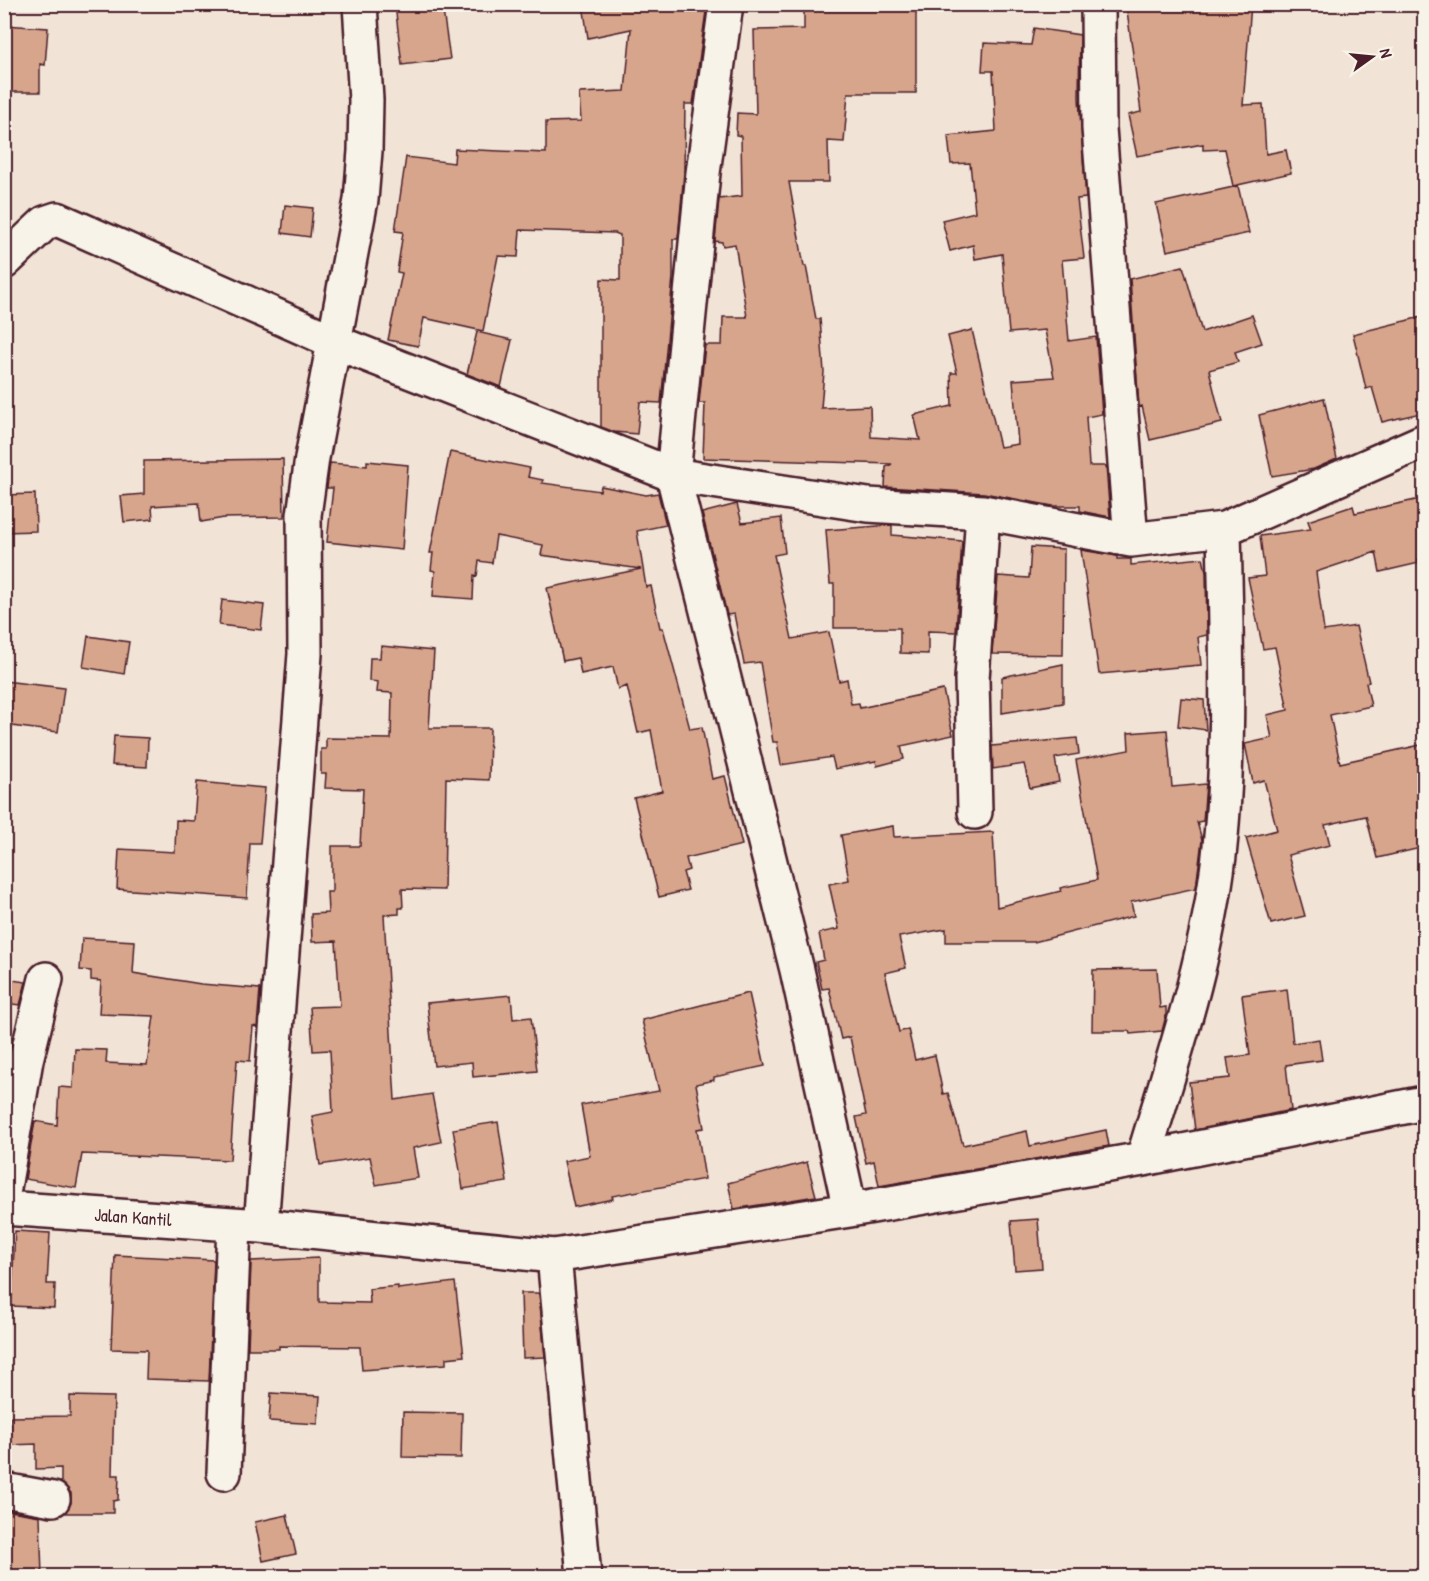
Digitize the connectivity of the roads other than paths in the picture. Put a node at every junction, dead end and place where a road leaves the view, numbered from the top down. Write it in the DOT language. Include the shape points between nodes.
graph roads {
  1 [pos="360,4"];
  2 [pos="726,4"];
  3 [pos="1098,4"];
  4 [pos="4,262"];
  5 [pos="335,342"];
  6 [pos="1425,441"];
  7 [pos="673,475"];
  8 [pos="983,512"];
  9 [pos="1224,529"];
  10 [pos="1131,540"];
  11 [pos="975,812"];
  12 [pos="46,979"];
  13 [pos="1425,1103"];
  14 [pos="1143,1159"];
  15 [pos="4,1188"];
  16 [pos="4,1208"];
  17 [pos="850,1210"];
  18 [pos="248,1226"];
  19 [pos="554,1256"];
  20 [pos="224,1473"];
  21 [pos="4,1490"];
  22 [pos="53,1498"];
  23 [pos="584,1576"];
  1 -- 5 [label="street" via="366,151"];
  2 -- 7 [label="street" via="703,173"];
  3 -- 10 [label="street" via="1099,128"];
  4 -- 5 [label="street" via="45,223 57,219"];
  5 -- 7 [label="street"];
  5 -- 18 [label="street" via="304,515 305,654"];
  6 -- 9 [label="street"];
  7 -- 8 [label="street" via="868,505"];
  7 -- 17 [label="street" via="798,970"];
  8 -- 10 [label="street"];
  8 -- 11 [label="street" via="972,679"];
  9 -- 10 [label="street"];
  9 -- 14 [label="street" via="1227,701 1219,855 1192,998"];
  12 -- 15 [label="street" via="26,1060"];
  13 -- 14 [label="street, Jalan Kantil"];
  14 -- 17 [label="street, Jalan Kantil"];
  16 -- 18 [label="street, Jalan Kantil"];
  17 -- 19 [label="street, Jalan Kantil"];
  18 -- 19 [label="street, Jalan Kantil"];
  18 -- 20 [label="street"];
  19 -- 23 [label="street"];
  21 -- 22 [label="street"];
}
